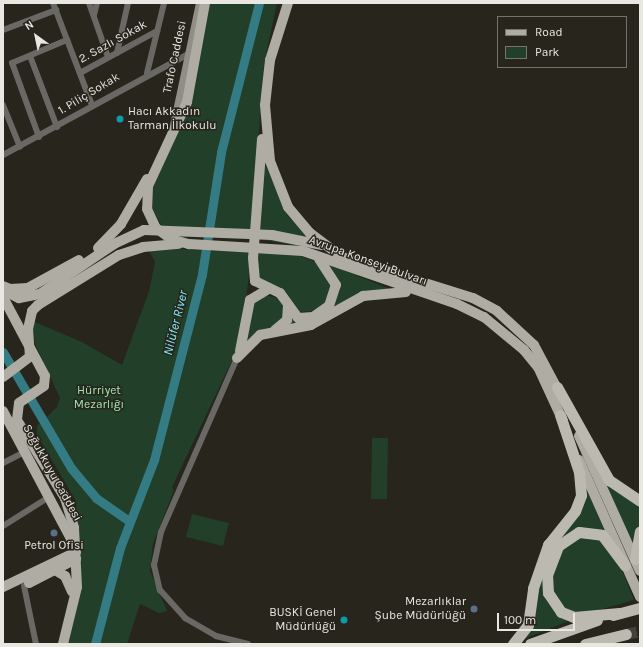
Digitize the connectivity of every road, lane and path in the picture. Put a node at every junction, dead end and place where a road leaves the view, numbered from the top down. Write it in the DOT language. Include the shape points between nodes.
graph roads {
  1 [pos="53,3"];
  2 [pos="89,3"];
  3 [pos="97,3"];
  4 [pos="128,3"];
  5 [pos="164,3"];
  6 [pos="200,3"];
  7 [pos="206,3"];
  8 [pos="280,3"];
  9 [pos="288,3"];
  10 [pos="56,10"];
  11 [pos="94,16"];
  12 [pos="280,24"];
  13 [pos="3,30"];
  14 [pos="157,31"];
  15 [pos="67,40"];
  16 [pos="117,53"];
  17 [pos="188,54"];
  18 [pos="30,56"];
  19 [pos="108,57"];
  20 [pos="80,73"];
  21 [pos="147,73"];
  22 [pos="3,105"];
  23 [pos="92,105"];
  24 [pos="265,105"];
  25 [pos="57,127"];
  26 [pos="39,137"];
  27 [pos="170,140"];
  28 [pos="20,147"];
  29 [pos="3,155"];
  30 [pos="158,162"];
  31 [pos="188,244"];
  32 [pos="332,249"];
  33 [pos="314,255"];
  34 [pos="3,286"];
  35 [pos="3,290"];
  36 [pos="268,290"];
  37 [pos="414,292"];
  38 [pos="3,296"];
  39 [pos="48,299"];
  40 [pos="286,301"];
  41 [pos="275,330"];
  42 [pos="31,347"];
  43 [pos="237,358"];
  44 [pos="3,377"];
  45 [pos="557,387"];
  46 [pos="3,411"];
  47 [pos="560,415"];
  48 [pos="25,452"];
  49 [pos="3,463"];
  50 [pos="49,497"];
  51 [pos="640,502"];
  52 [pos="3,526"];
  53 [pos="640,531"];
  54 [pos="74,556"];
  55 [pos="630,562"];
  56 [pos="55,565"];
  57 [pos="640,570"];
  58 [pos="24,586"];
  59 [pos="3,587"];
  60 [pos="72,592"];
  61 [pos="3,593"];
  62 [pos="640,597"];
  63 [pos="640,608"];
  64 [pos="619,613"];
  65 [pos="36,644"];
  66 [pos="58,644"];
  67 [pos="63,644"];
  68 [pos="248,644"];
  69 [pos="513,644"];
  70 [pos="530,644"];
  71 [pos="585,644"];
  72 [pos="606,644"];
  1 -- 10 [label="street"];
  2 -- 11 [label="street"];
  3 -- 11 [label="street"];
  4 -- 16 [label="street"];
  5 -- 14 [label="street"];
  6 -- 17 [label="main road, Trafo Caddesi"];
  7 -- 27 [label="main road, Avrupa Konseyi Bulvarı" via="187,102"];
  8 -- 12 [label="main road"];
  9 -- 12 [label="main road, Avrupa Konseyi Bulvarı"];
  10 -- 13 [label="street"];
  10 -- 15 [label="street"];
  11 -- 19 [label="street"];
  12 -- 24 [label="main road, Avrupa Konseyi Bulvarı" via="270,60"];
  14 -- 16 [label="street, 2. Sazlı Sokak"];
  14 -- 21 [label="street"];
  15 -- 18 [label="street"];
  15 -- 20 [label="street"];
  16 -- 19 [label="street, 2. Sazlı Sokak"];
  17 -- 21 [label="street, 1. Piliç Sokak"];
  17 -- 27 [label="main road, Trafo Caddesi"];
  18 -- 25 [label="street"];
  18 -- 26 [label="street" via="12,63"];
  19 -- 20 [label="street, 2. Sazlı Sokak"];
  20 -- 23 [label="street"];
  21 -- 23 [label="street, 1. Piliç Sokak"];
  22 -- 28 [label="street"];
  23 -- 25 [label="street, 1. Piliç Sokak"];
  24 -- 32 [label="main road, Avrupa Konseyi Bulvarı" via="270,161 279,193 310,234"];
  24 -- 36 [label="main road" via="253,276"];
  25 -- 26 [label="street, 1. Piliç Sokak"];
  26 -- 28 [label="street, 1. Piliç Sokak"];
  27 -- 30 [label="main road, Avrupa Konseyi Bulvarı"];
  28 -- 29 [label="street, 1. Piliç Sokak"];
  30 -- 31 [label="main road, Avrupa Konseyi Bulvarı" via="147,193 149,216 164,234"];
  30 -- 34 [label="main road" via="121,224 99,248 34,286 10,289"];
  31 -- 33 [label="main road, Avrupa Konseyi Bulvarı" via="275,246"];
  31 -- 39 [label="main road" via="156,245 119,255"];
  32 -- 35 [label="main road" via="303,239 272,235 144,230 104,251 30,298 19,298"];
  32 -- 45 [label="main road, Avrupa Konseyi Bulvarı" via="362,265 473,298 496,311 534,345"];
  33 -- 37 [label="main road, Avrupa Konseyi Bulvarı"];
  33 -- 40 [label="main road" via="326,264 336,285 329,306 306,319 298,318"];
  36 -- 40 [label="main road" via="280,293"];
  36 -- 43 [label="main road" via="250,300"];
  37 -- 41 [label="main road" via="364,296 311,325"];
  37 -- 47 [label="main road, Avrupa Konseyi Bulvarı" via="457,304 505,332 538,367"];
  38 -- 39 [label="main road" via="23,304"];
  38 -- 42 [label="main road"];
  39 -- 42 [label="main road" via="30,317"];
  40 -- 41 [label="main road" via="288,316"];
  41 -- 43 [label="main road" via="260,335"];
  42 -- 44 [label="main road" via="27,361"];
  42 -- 54 [label="main road, Soğukkuyu Caddesi" via="45,376 41,389 22,400 17,406 17,420 65,498 74,528"];
  43 -- 68 [label="street" via="161,532 154,565 160,590 185,618 216,636"];
  45 -- 51 [label="highway" via="609,480"];
  45 -- 55 [label="main road, Avrupa Konseyi Bulvarı"];
  46 -- 48 [label="main road, Soğukkuyu Caddesi"];
  47 -- 55 [label="main road, Avrupa Konseyi Bulvarı"];
  47 -- 69 [label="highway" via="579,472 581,495 575,511 548,545 533,588 528,625"];
  48 -- 49 [label="street"];
  48 -- 50 [label="main road, Soğukkuyu Caddesi"];
  50 -- 52 [label="street"];
  50 -- 54 [label="main road, Soğukkuyu Caddesi" via="71,537"];
  53 -- 55 [label="highway"];
  54 -- 56 [label="main road"];
  54 -- 60 [label="main road, Soğukkuyu Caddesi"];
  54 -- 67 [label="main road, Soğukkuyu Caddesi" via="77,587"];
  55 -- 57 [label="main road, Avrupa Konseyi Bulvarı"];
  55 -- 62 [label="main road, Avrupa Konseyi Bulvarı"];
  55 -- 64 [label="highway" via="602,535 579,532 558,546 547,575 551,600 562,612 574,617"];
  56 -- 58 [label="main road"];
  56 -- 59 [label="main road"];
  56 -- 60 [label="main road" via="65,576"];
  58 -- 61 [label="main road"];
  58 -- 65 [label="street"];
  60 -- 66 [label="main road, Soğukkuyu Caddesi"];
  63 -- 64 [label="highway"];
  64 -- 70 [label="highway"];
  71 -- 72 [label="highway" via="626,634"];
}
